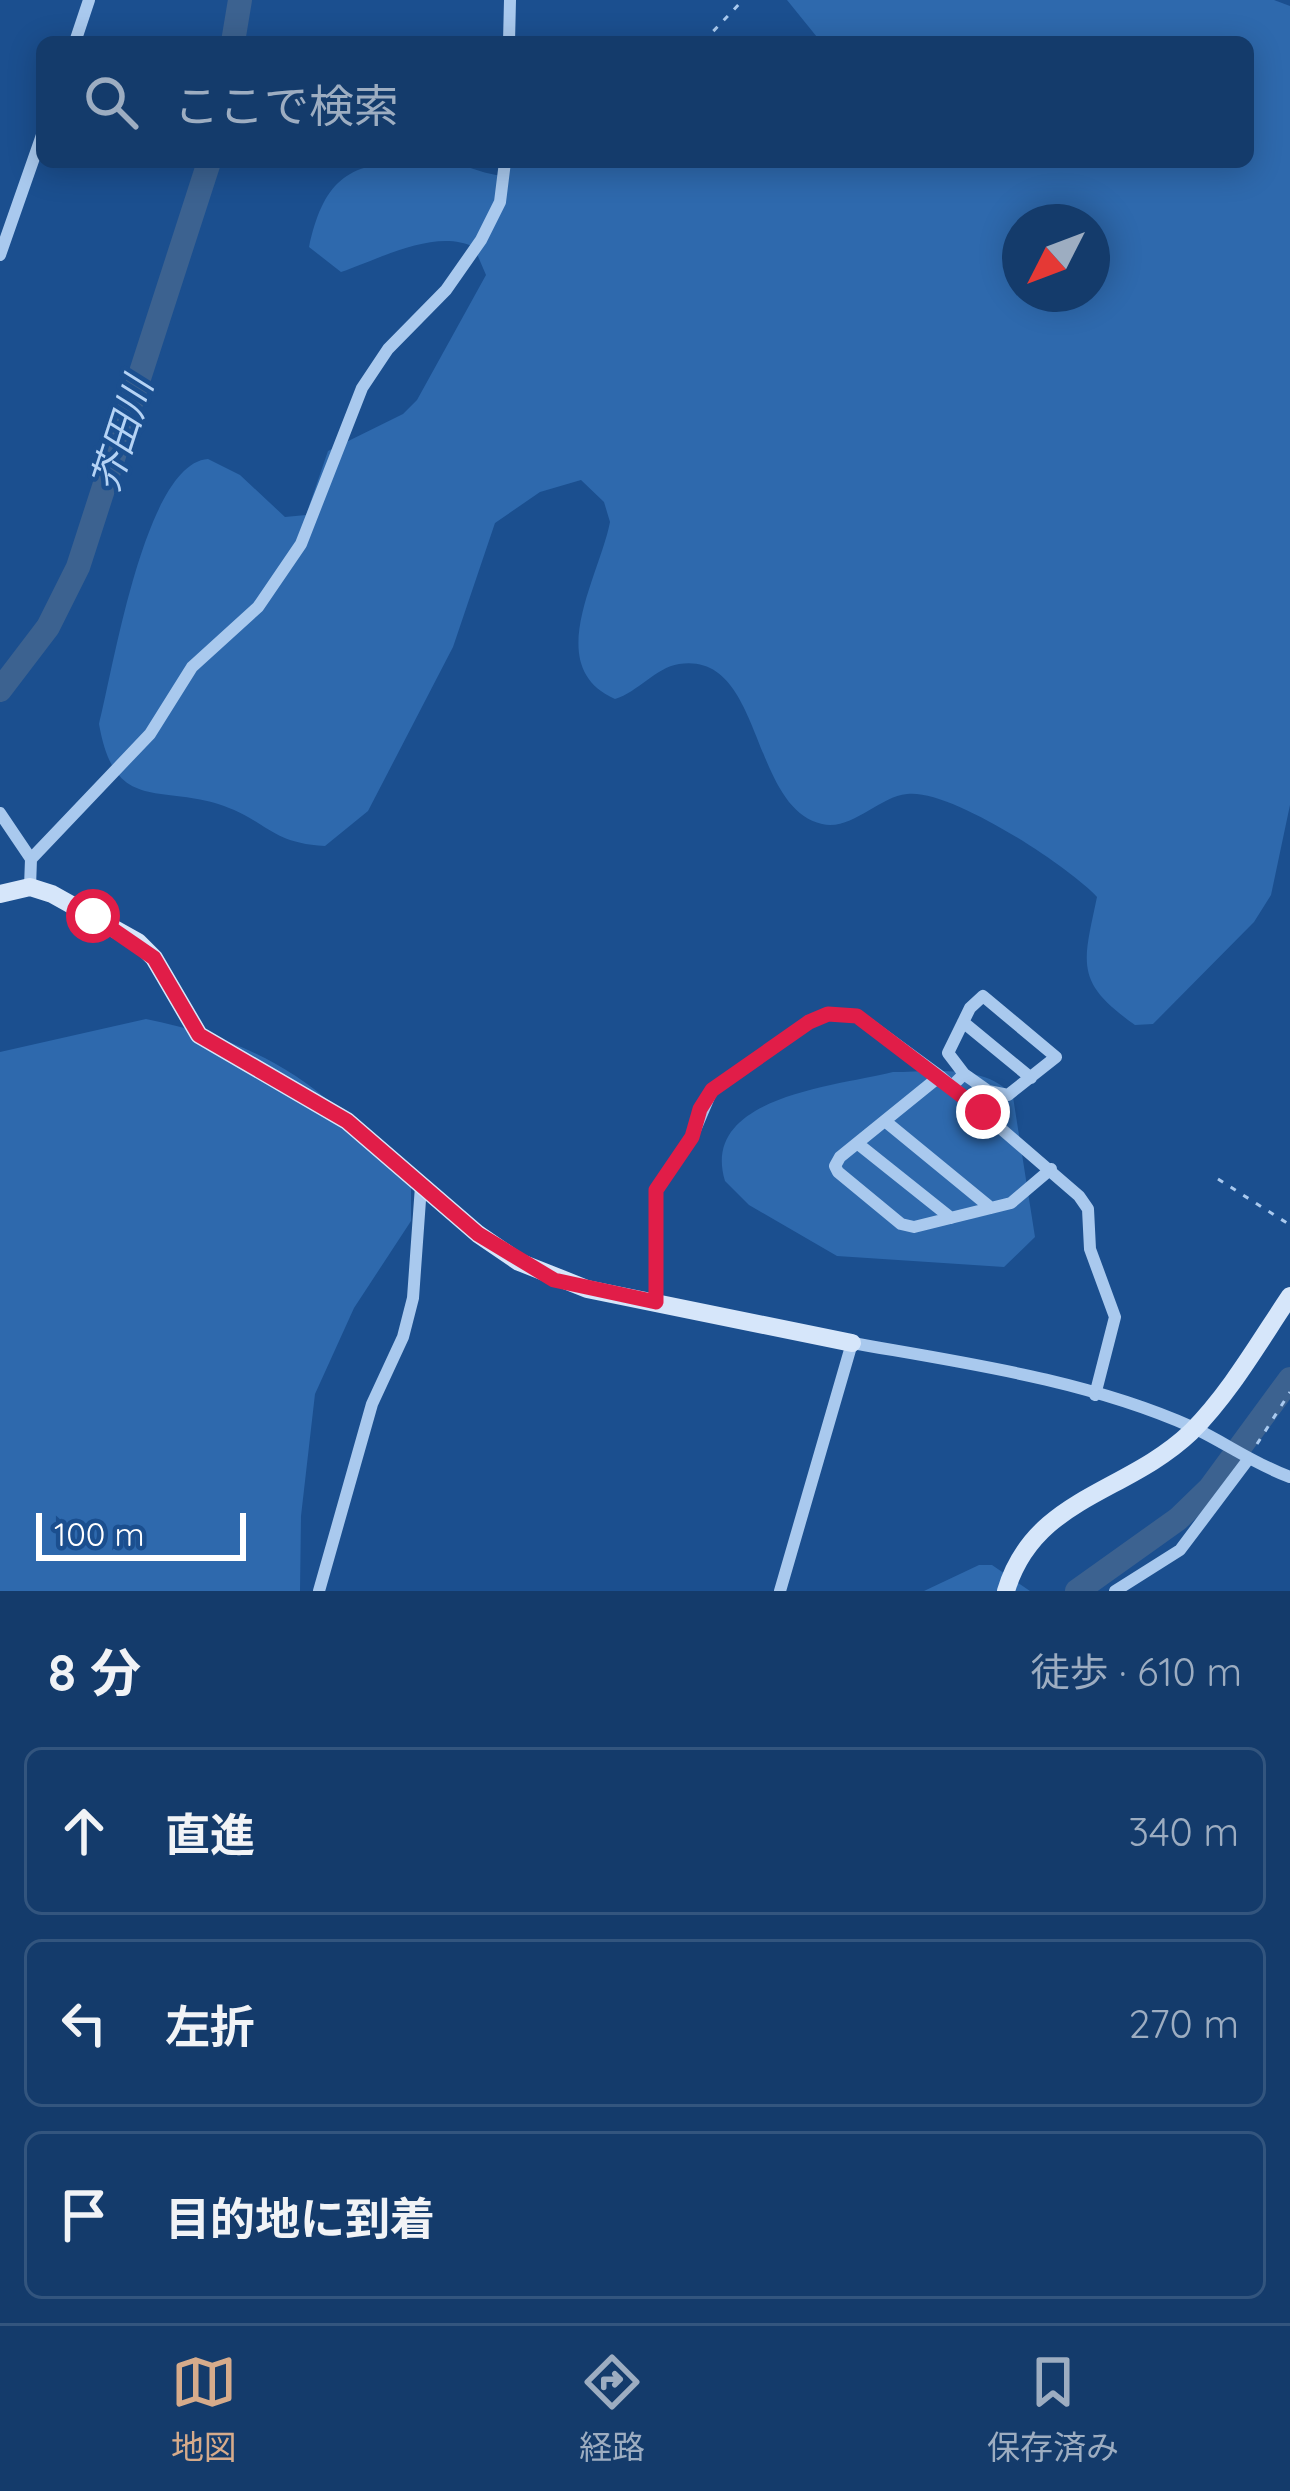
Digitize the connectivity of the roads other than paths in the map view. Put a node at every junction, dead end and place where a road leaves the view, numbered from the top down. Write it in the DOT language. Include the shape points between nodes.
graph roads {
  1 [pos="89,0"];
  2 [pos="510,0"];
  3 [pos="77,36"];
  4 [pos="509,36"];
  5 [pos="36,152"];
  6 [pos="504,168"];
  7 [pos="0,255"];
  8 [pos="0,813"];
  9 [pos="32,859"];
  10 [pos="30,887"];
  11 [pos="0,894"];
  12 [pos="963,1022"];
  13 [pos="964,1074"];
  14 [pos="940,1076"];
  15 [pos="1031,1078"];
  16 [pos="952,1086"];
  17 [pos="885,1120"];
  18 [pos="857,1143"];
  19 [pos="1051,1169"];
  20 [pos="421,1186"];
  21 [pos="991,1208"];
  22 [pos="951,1217"];
  23 [pos="1290,1296"];
  24 [pos="656,1302"];
  25 [pos="852,1342"];
  26 [pos="1095,1395"];
  27 [pos="1198,1431"];
  28 [pos="1244,1460"];
  29 [pos="1290,1477"];
  30 [pos="1007,1586"];
  31 [pos="319,1591"];
  32 [pos="780,1591"];
  33 [pos="1115,1591"];
  1 -- 3 [label="street"];
  2 -- 4 [label="street"];
  5 -- 7 [label="street"];
  6 -- 9 [label="street" via="500,202 481,240 362,388 301,544 258,607 192,667 150,734"];
  8 -- 9 [label="street"];
  9 -- 10 [label="street"];
  10 -- 11 [label="street"];
  10 -- 20 [label="street" via="138,942 199,1035 305,1093"];
  12 -- 13 [label="street" via="947,1053"];
  12 -- 15 [label="street"];
  12 -- 15 [label="street" via="976,1000 992,999 1054,1051 1056,1058"];
  13 -- 15 [label="street" via="1000,1096"];
  13 -- 16 [label="street"];
  14 -- 16 [label="street"];
  14 -- 17 [label="street"];
  14 -- 24 [label="street" via="844,1013 809,1022 712,1090 656,1190"];
  16 -- 19 [label="street"];
  17 -- 18 [label="street"];
  17 -- 21 [label="street"];
  18 -- 22 [label="street"];
  18 -- 22 [label="street" via="835,1166 901,1224"];
  19 -- 21 [label="street" via="1011,1203"];
  19 -- 26 [label="street" via="1088,1209 1090,1249 1114,1300"];
  20 -- 24 [label="street" via="478,1234 554,1280"];
  20 -- 31 [label="street" via="413,1298 372,1404"];
  21 -- 22 [label="street"];
  23 -- 27 [label="street"];
  24 -- 25 [label="street"];
  25 -- 26 [label="street"];
  25 -- 32 [label="street"];
  26 -- 27 [label="street"];
  27 -- 28 [label="street"];
  27 -- 30 [label="street" via="1137,1474 1055,1515 1036,1531"];
  28 -- 29 [label="street"];
  28 -- 33 [label="street" via="1180,1550"];
}
